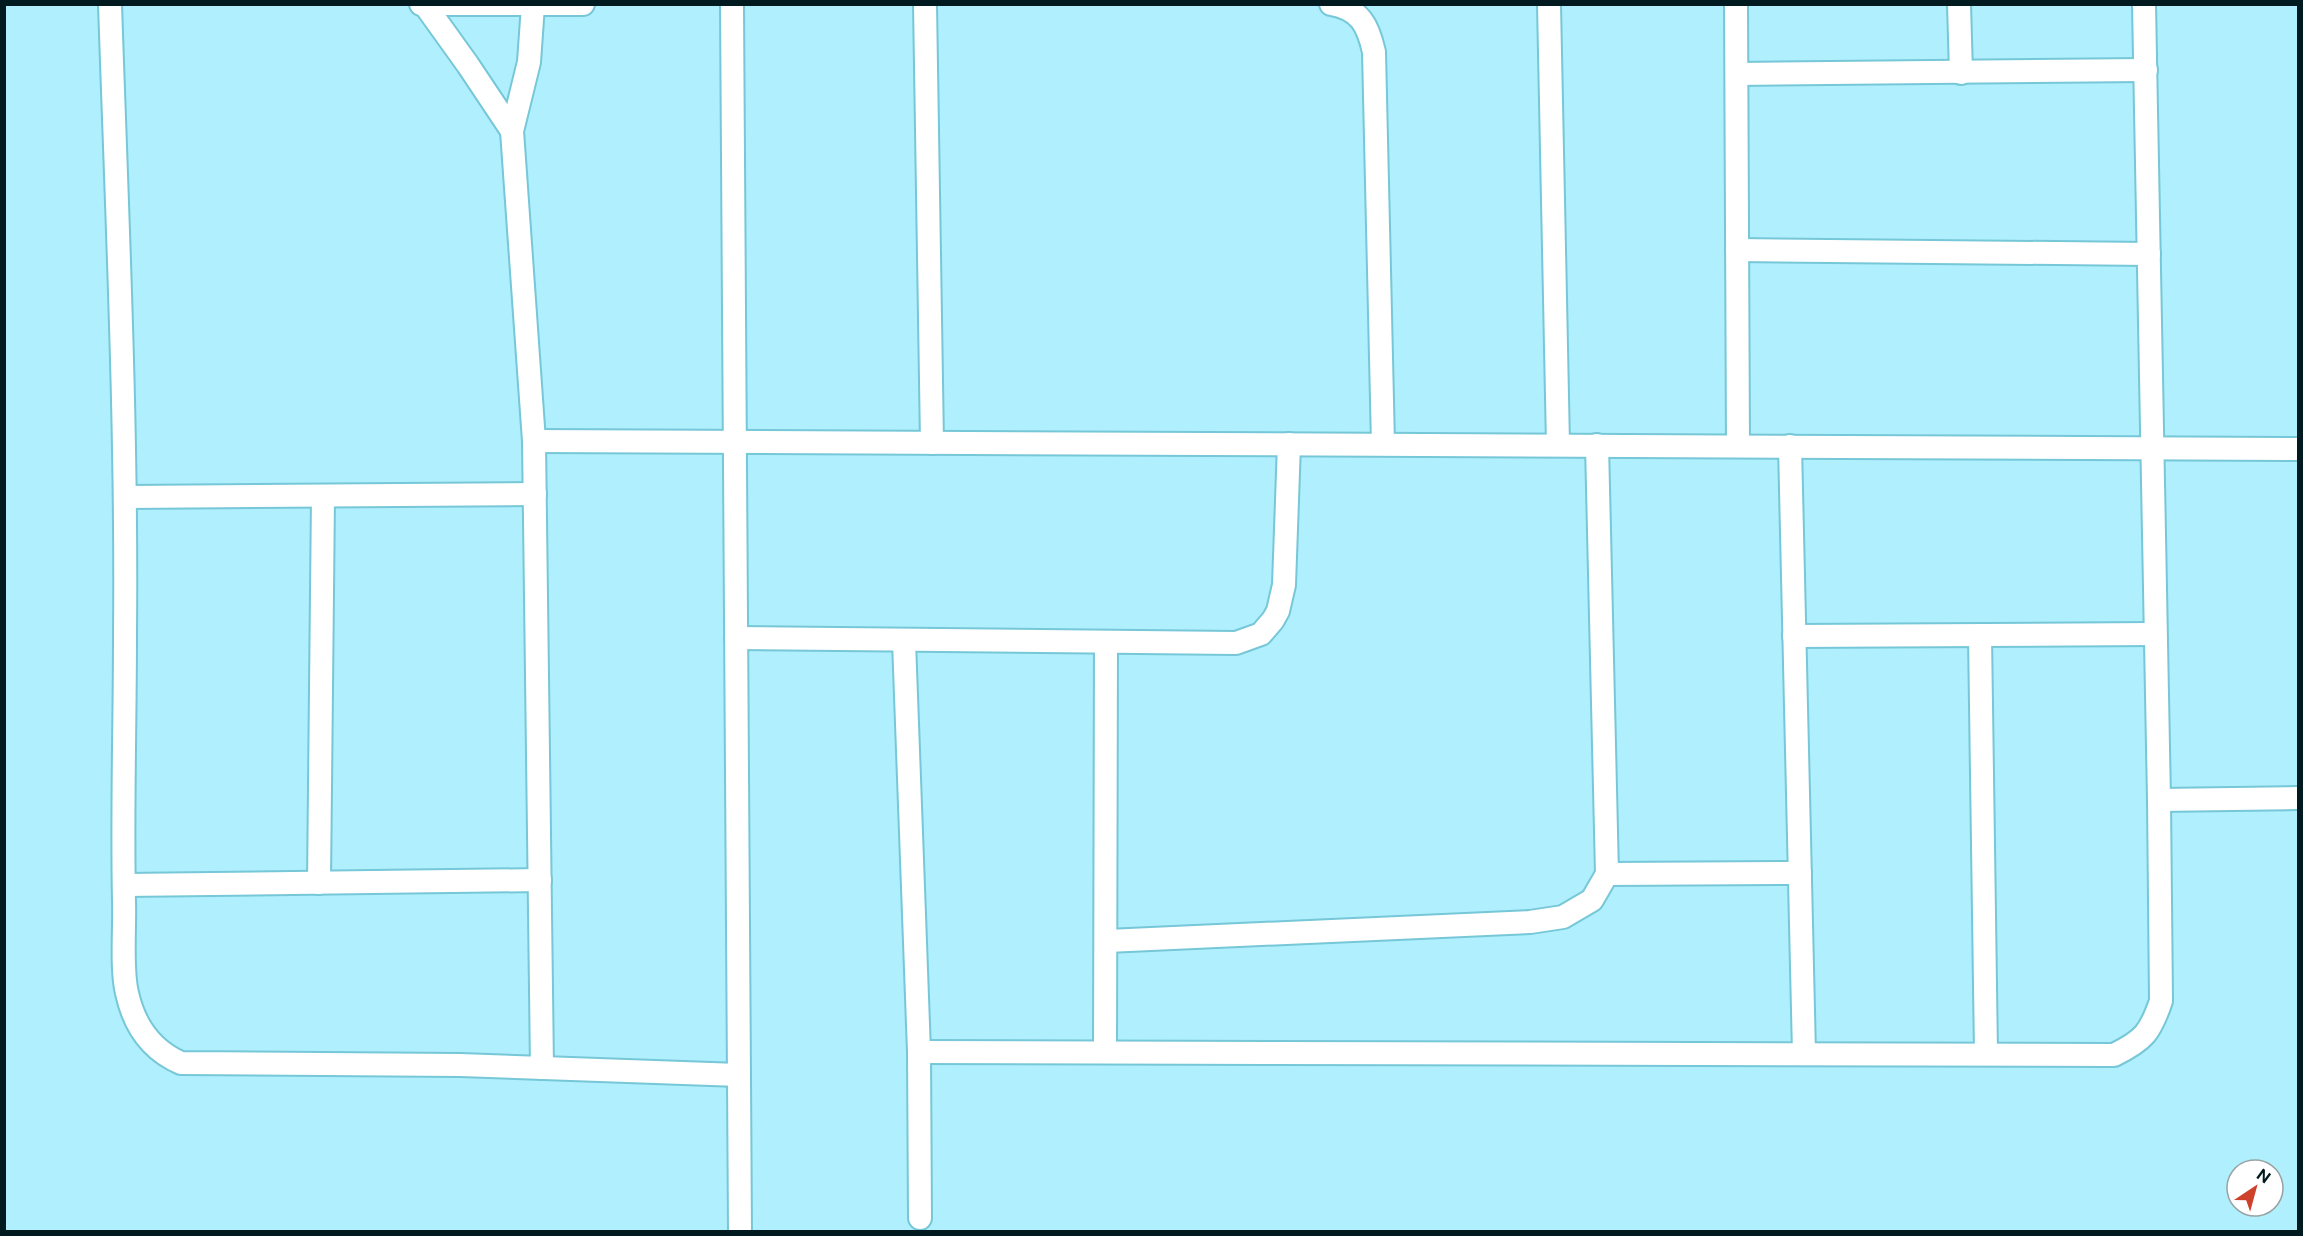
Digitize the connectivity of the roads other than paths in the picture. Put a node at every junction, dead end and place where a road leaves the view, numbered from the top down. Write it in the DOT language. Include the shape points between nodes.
graph roads {
  1 [pos="110,4"];
  2 [pos="533,4"];
  3 [pos="583,4"];
  4 [pos="732,4"];
  5 [pos="925,4"];
  6 [pos="1331,4"];
  7 [pos="1550,4"];
  8 [pos="1736,4"];
  9 [pos="1959,4"];
  10 [pos="2144,4"];
  11 [pos="423,5"];
  12 [pos="2146,70"];
  13 [pos="1961,73"];
  14 [pos="1737,74"];
  15 [pos="512,131"];
  16 [pos="1737,250"];
  17 [pos="2149,254"];
  18 [pos="534,441"];
  19 [pos="735,442"];
  20 [pos="932,443"];
  21 [pos="1289,444"];
  22 [pos="1383,444"];
  23 [pos="1558,445"];
  24 [pos="1597,445"];
  25 [pos="1738,446"];
  26 [pos="1790,446"];
  27 [pos="2152,447"];
  28 [pos="2298,449"];
  29 [pos="535,494"];
  30 [pos="323,496"];
  31 [pos="126,497"];
  32 [pos="2155,634"];
  33 [pos="1980,635"];
  34 [pos="1794,636"];
  35 [pos="736,639"];
  36 [pos="904,640"];
  37 [pos="1106,642"];
  38 [pos="2298,798"];
  39 [pos="2159,800"];
  40 [pos="1800,873"];
  41 [pos="1607,874"];
  42 [pos="540,880"];
  43 [pos="319,883"];
  44 [pos="124,885"];
  45 [pos="1107,941"];
  46 [pos="919,1052"];
  47 [pos="1106,1052"];
  48 [pos="1804,1054"];
  49 [pos="1986,1054"];
  50 [pos="543,1068"];
  51 [pos="739,1075"];
  52 [pos="920,1218"];
  53 [pos="740,1232"];
  1 -- 31 [label="street"];
  2 -- 3 [label="street"];
  2 -- 11 [label="street"];
  2 -- 15 [label="street" via="529,62"];
  4 -- 19 [label="street"];
  5 -- 20 [label="street"];
  6 -- 22 [label="street" via="1344,6 1358,15 1370,33 1374,52"];
  7 -- 23 [label="street"];
  8 -- 14 [label="street"];
  9 -- 13 [label="street"];
  10 -- 12 [label="street"];
  11 -- 15 [label="street"];
  12 -- 13 [label="street"];
  12 -- 17 [label="street"];
  13 -- 14 [label="street"];
  14 -- 16 [label="street"];
  15 -- 18 [label="street"];
  16 -- 17 [label="street"];
  16 -- 25 [label="street"];
  17 -- 27 [label="street"];
  18 -- 19 [label="street"];
  18 -- 29 [label="street"];
  19 -- 20 [label="street"];
  19 -- 35 [label="street"];
  20 -- 21 [label="street"];
  21 -- 22 [label="street"];
  21 -- 37 [label="street" via="1284,585 1278,612 1268,627 1253,639 1236,643"];
  22 -- 23 [label="street"];
  23 -- 24 [label="street"];
  24 -- 25 [label="street"];
  24 -- 41 [label="street"];
  25 -- 26 [label="street"];
  26 -- 27 [label="street"];
  26 -- 34 [label="street"];
  27 -- 28 [label="street"];
  27 -- 32 [label="street"];
  29 -- 30 [label="street"];
  29 -- 42 [label="street"];
  30 -- 31 [label="street"];
  30 -- 43 [label="street"];
  31 -- 44 [label="street"];
  32 -- 33 [label="street"];
  32 -- 39 [label="street"];
  33 -- 34 [label="street"];
  33 -- 49 [label="street"];
  34 -- 40 [label="street"];
  35 -- 36 [label="street"];
  35 -- 51 [label="street"];
  36 -- 37 [label="street"];
  36 -- 46 [label="street"];
  37 -- 45 [label="street"];
  38 -- 39 [label="street"];
  39 -- 49 [label="street" via="2161,1001 2153,1025 2136,1044 2114,1055"];
  40 -- 41 [label="street"];
  40 -- 48 [label="street"];
  41 -- 45 [label="street" via="1592,900 1563,917 1530,922"];
  42 -- 43 [label="street"];
  42 -- 50 [label="street"];
  43 -- 44 [label="street"];
  44 -- 50 [label="street" via="126,989 131,1010 151,1044 181,1063"];
  45 -- 47 [label="street"];
  46 -- 47 [label="street"];
  46 -- 52 [label="street"];
  47 -- 48 [label="street"];
  48 -- 49 [label="street"];
  50 -- 51 [label="street"];
  51 -- 53 [label="street"];
}
